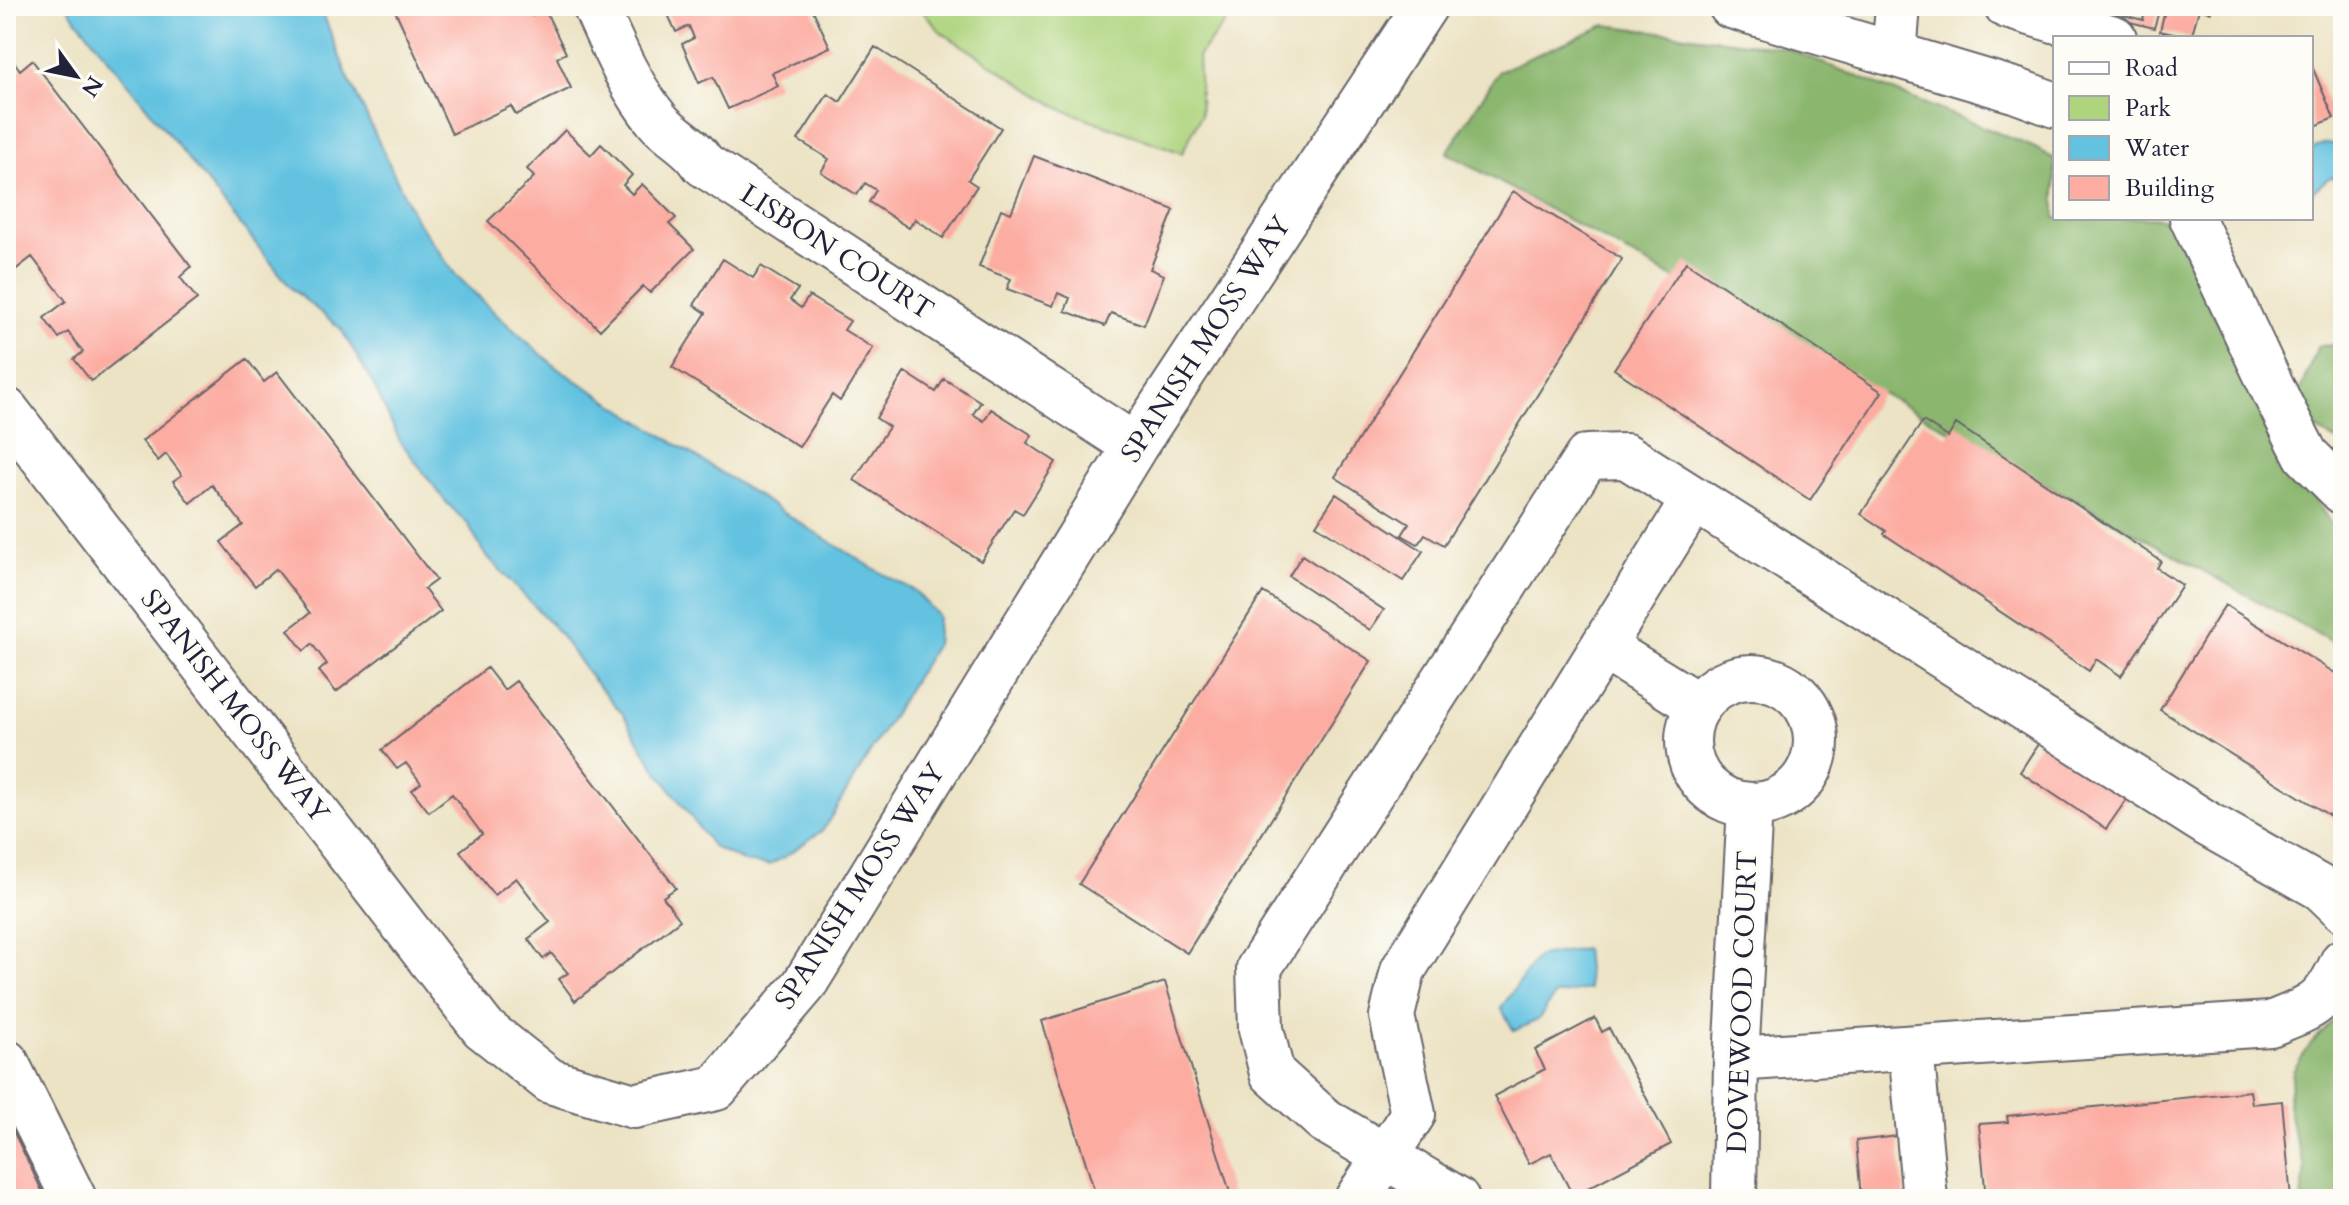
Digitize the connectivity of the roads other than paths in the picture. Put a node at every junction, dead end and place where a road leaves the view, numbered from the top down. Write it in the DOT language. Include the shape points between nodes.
graph roads {
  1 [pos="595,6"];
  2 [pos="1425,6"];
  3 [pos="1731,6"];
  4 [pos="1898,6"];
  5 [pos="2007,6"];
  6 [pos="2107,36"];
  7 [pos="1894,54"];
  8 [pos="2053,104"];
  9 [pos="2193,220"];
  10 [pos="6,410"];
  11 [pos="1135,446"];
  12 [pos="2343,492"];
  13 [pos="1694,499"];
  14 [pos="1603,647"];
  15 [pos="1699,706"];
  16 [pos="1750,806"];
  17 [pos="2343,909"];
  18 [pos="2343,961"];
  19 [pos="1911,1048"];
  20 [pos="1736,1059"];
  21 [pos="6,1062"];
  22 [pos="1384,1156"];
  23 [pos="74,1199"];
  24 [pos="1357,1199"];
  25 [pos="1457,1199"];
  26 [pos="1734,1199"];
  27 [pos="1925,1199"];
  1 -- 11 [label="street, LISBON COURT" via="623,69 659,123 703,164"];
  2 -- 11 [label="street, SPANISH MOSS WAY"];
  3 -- 7 [label="street"];
  4 -- 7 [label="street"];
  5 -- 6 [label="street"];
  7 -- 8 [label="street"];
  9 -- 12 [label="street" via="2306,455"];
  10 -- 11 [label="street, SPANISH MOSS WAY" via="483,1028 550,1081 634,1106 716,1088 804,985"];
  13 -- 14 [label="street"];
  13 -- 17 [label="street" via="2206,823 2321,888"];
  13 -- 22 [label="street" via="1626,456 1587,457 1259,968 1261,1029 1272,1073 1324,1120"];
  14 -- 15 [label="street"];
  14 -- 22 [label="street" via="1403,970 1392,1016 1413,1114"];
  15 -- 16 [label="street" via="1688,736 1689,757 1698,776 1712,792"];
  15 -- 16 [label="street" via="1720,684 1761,676 1782,683 1811,714 1816,757 1806,777 1782,798"];
  16 -- 20 [label="street, DOVEWOOD COURT"];
  18 -- 19 [label="street" via="2332,986 2312,1007 2270,1024"];
  19 -- 20 [label="street"];
  19 -- 27 [label="street"];
  20 -- 26 [label="street, DOVEWOOD COURT"];
  21 -- 23 [label="street"];
  22 -- 24 [label="street"];
  22 -- 25 [label="street"];
}
